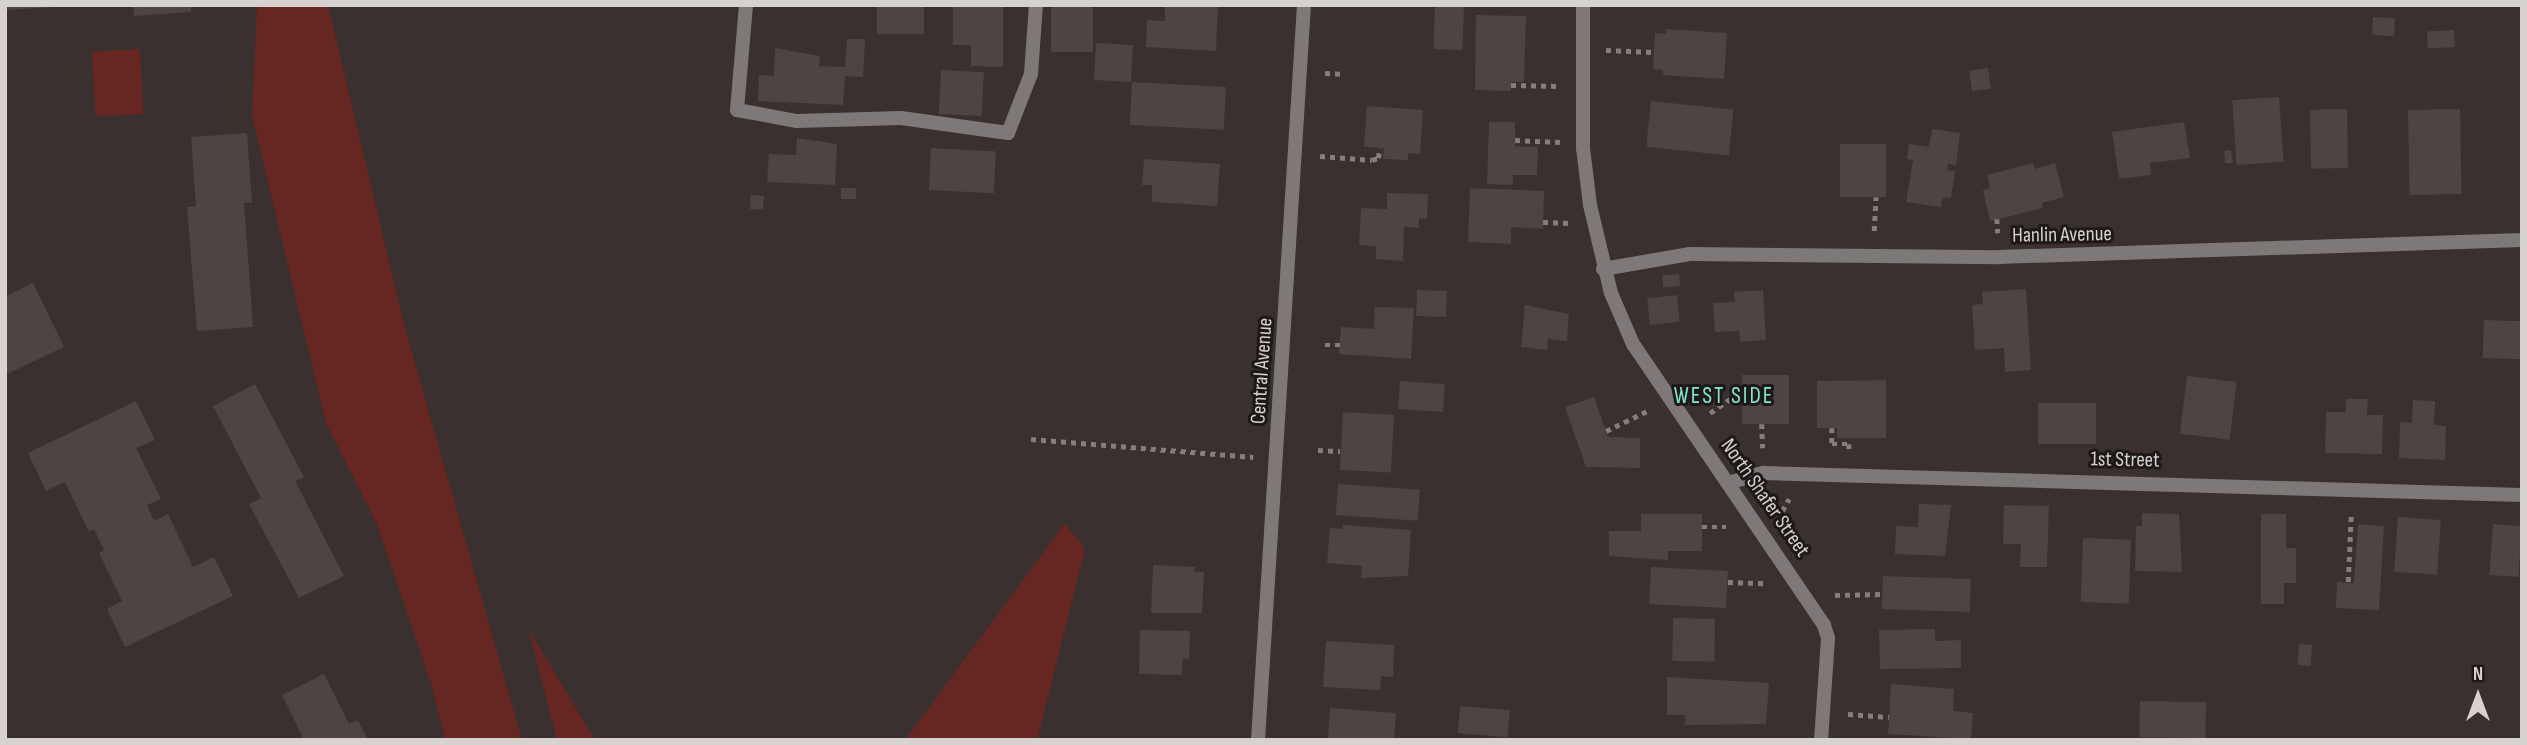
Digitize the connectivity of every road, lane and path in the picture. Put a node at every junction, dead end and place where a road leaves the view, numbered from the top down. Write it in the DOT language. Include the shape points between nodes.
graph roads {
  1 [pos="746,5"];
  2 [pos="1036,5"];
  3 [pos="1304,5"];
  4 [pos="1583,5"];
  5 [pos="1605,50"];
  6 [pos="1654,52"];
  7 [pos="1324,73"];
  8 [pos="1345,74"];
  9 [pos="1511,85"];
  10 [pos="1558,86"];
  11 [pos="1515,140"];
  12 [pos="1562,142"];
  13 [pos="1380,148"];
  14 [pos="1318,156"];
  15 [pos="1876,197"];
  16 [pos="1543,222"];
  17 [pos="1570,223"];
  18 [pos="1874,234"];
  19 [pos="2522,240"];
  20 [pos="1604,269"];
  21 [pos="1325,345"];
  22 [pos="1340,345"];
  23 [pos="1742,396"];
  24 [pos="1649,410"];
  25 [pos="1706,416"];
  26 [pos="1762,424"];
  27 [pos="1832,428"];
  28 [pos="1606,431"];
  29 [pos="1031,439"];
  30 [pos="1763,449"];
  31 [pos="1318,450"];
  32 [pos="1340,451"];
  33 [pos="1849,452"];
  34 [pos="1226,455"];
  35 [pos="1728,483"];
  36 [pos="1791,495"];
  37 [pos="2522,495"];
  38 [pos="2352,507"];
  39 [pos="1782,511"];
  40 [pos="1702,527"];
  41 [pos="1730,527"];
  42 [pos="1728,582"];
  43 [pos="2348,582"];
  44 [pos="1769,583"];
  45 [pos="1883,594"];
  46 [pos="1832,596"];
  47 [pos="1846,714"];
  48 [pos="1889,717"];
  49 [pos="1258,740"];
  50 [pos="1821,740"];
  1 -- 2 [label="street" via="737,110 797,121 901,118 1008,133 1031,74"];
  3 -- 49 [label="street, Central Avenue"];
  4 -- 20 [label="street, North Shafer Street" via="1583,148"];
  5 -- 6 [label="path"];
  7 -- 8 [label="path"];
  9 -- 10 [label="path"];
  11 -- 12 [label="path"];
  13 -- 14 [label="path" via="1378,158 1372,160"];
  15 -- 18 [label="path"];
  16 -- 17 [label="path"];
  19 -- 20 [label="street, Hanlin Avenue" via="1999,257 1690,254"];
  20 -- 35 [label="street, North Shafer Street" via="1633,344"];
  21 -- 22 [label="path"];
  23 -- 25 [label="path" via="1734,396"];
  24 -- 28 [label="path"];
  26 -- 30 [label="path"];
  27 -- 33 [label="path" via="1832,444 1849,444"];
  29 -- 34 [label="path"];
  31 -- 32 [label="path"];
  35 -- 37 [label="street, 1st Street" via="1764,473"];
  35 -- 50 [label="street, North Shafer Street" via="1824,625 1828,638"];
  36 -- 39 [label="path"];
  38 -- 43 [label="path"];
  40 -- 41 [label="path"];
  42 -- 44 [label="path"];
  45 -- 46 [label="path"];
  47 -- 48 [label="path"];
}
